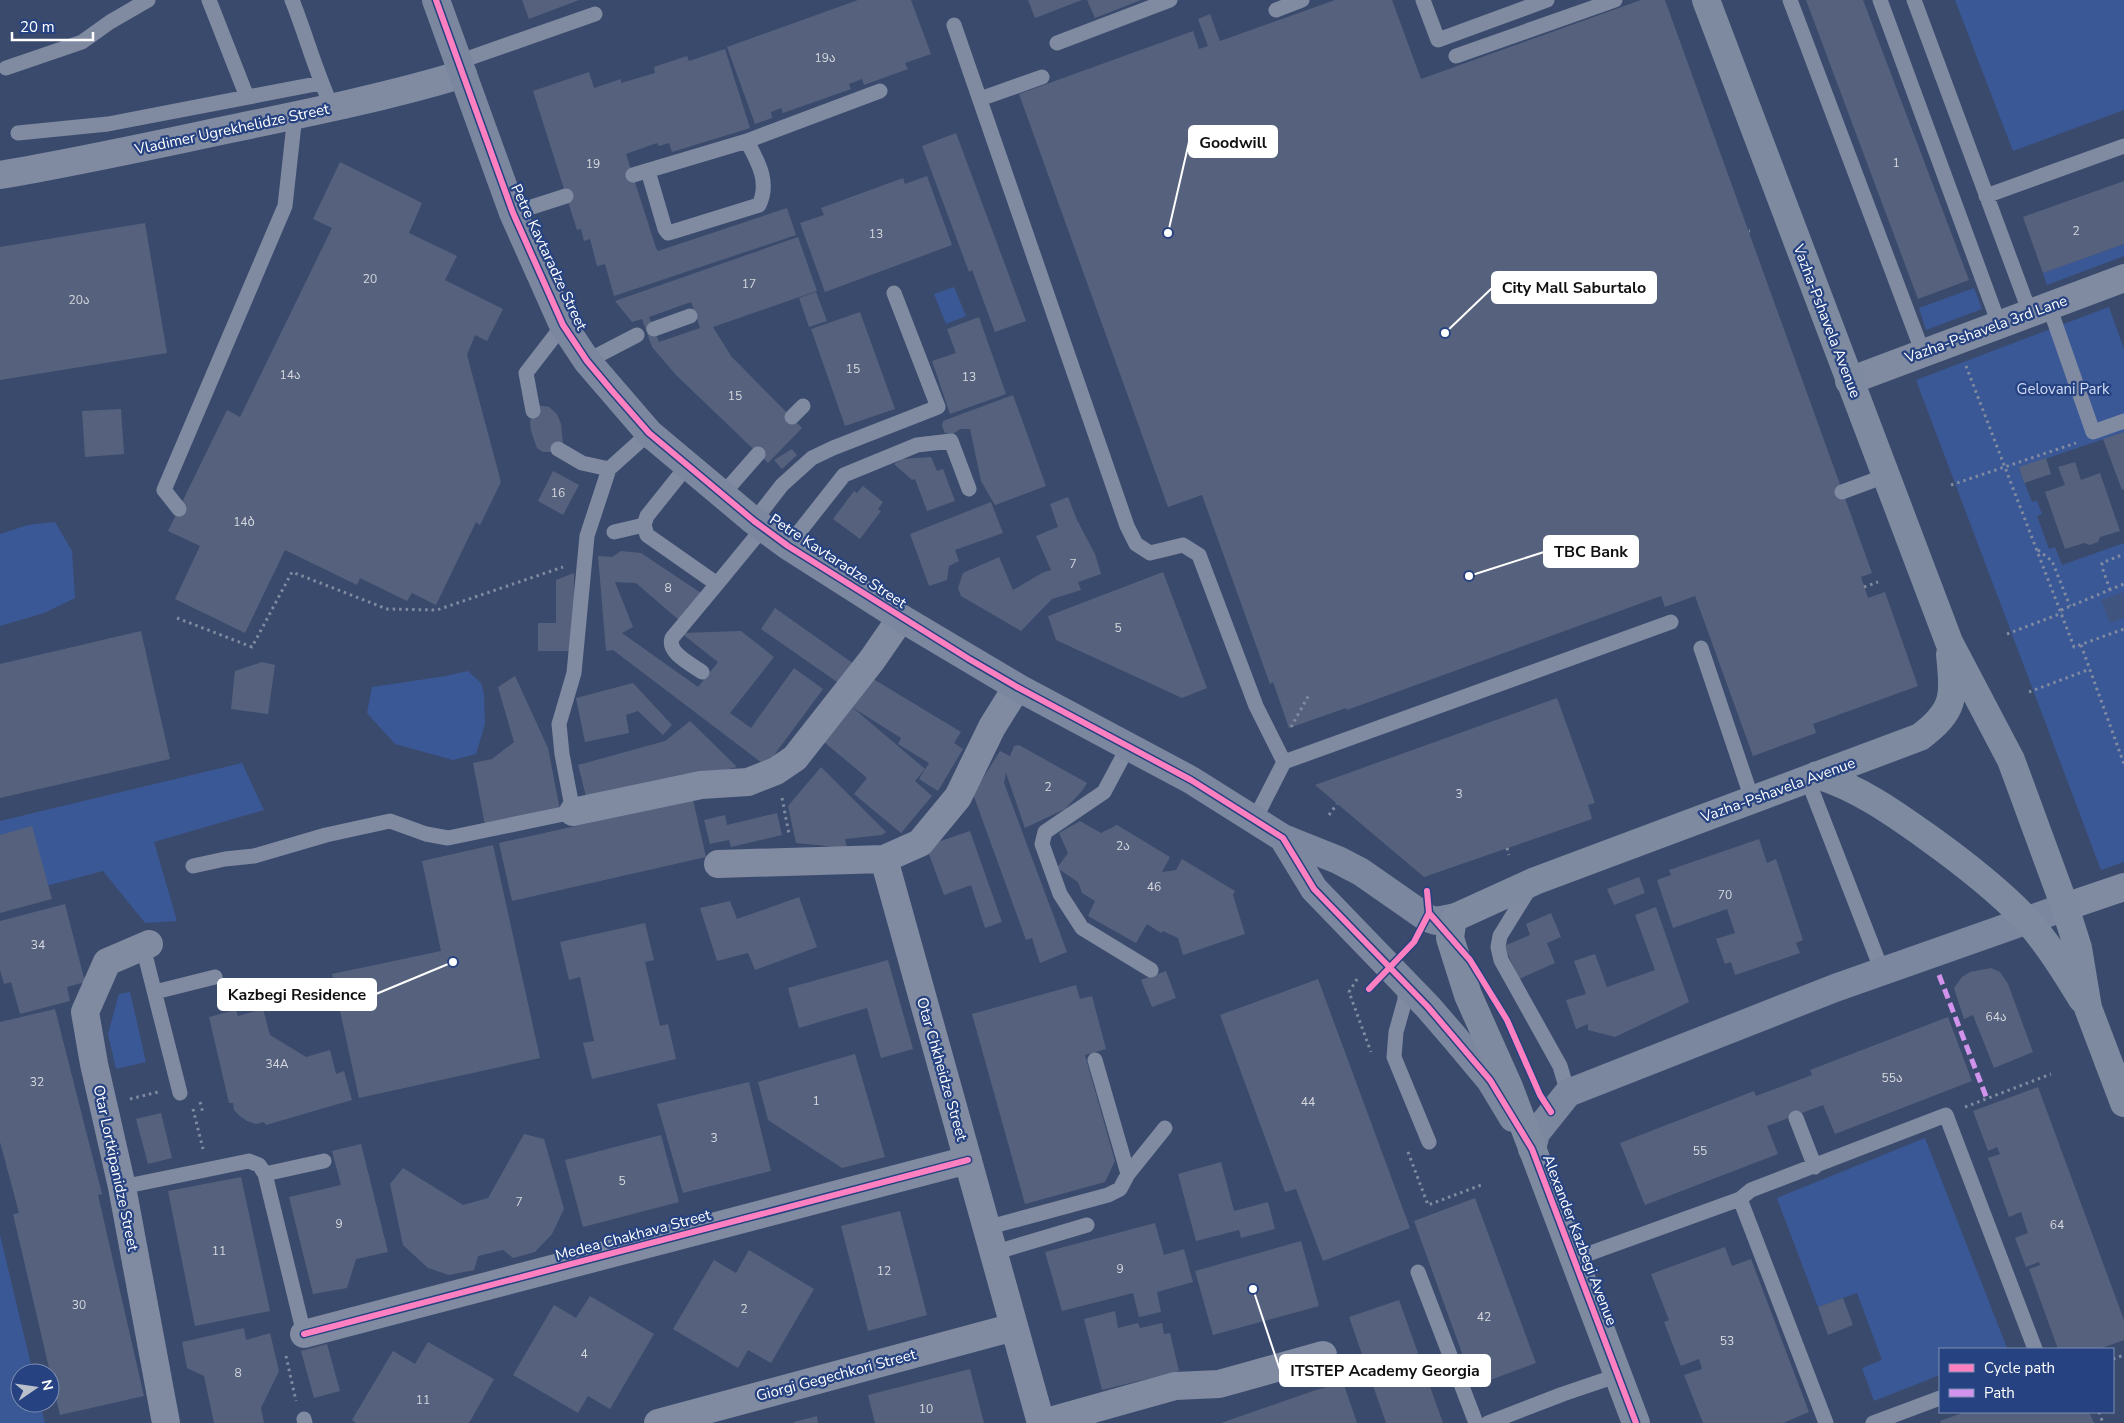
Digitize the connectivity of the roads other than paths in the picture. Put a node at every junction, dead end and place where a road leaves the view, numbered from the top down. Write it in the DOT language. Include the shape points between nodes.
graph roads {
  1 [pos="148,0"];
  2 [pos="209,0"];
  3 [pos="292,0"];
  4 [pos="436,0"];
  5 [pos="1170,0"];
  6 [pos="1302,0"];
  7 [pos="1423,0"];
  8 [pos="1547,0"];
  9 [pos="1615,0"];
  10 [pos="1706,0"];
  11 [pos="1790,0"];
  12 [pos="1880,0"];
  13 [pos="1914,0"];
  14 [pos="1276,10"];
  15 [pos="594,14"];
  16 [pos="954,25"];
  17 [pos="1056,43"];
  18 [pos="1456,56"];
  19 [pos="6,68"];
  20 [pos="461,68"];
  21 [pos="1042,77"];
  22 [pos="880,91"];
  23 [pos="327,95"];
  24 [pos="247,97"];
  25 [pos="980,99"];
  26 [pos="295,115"];
  27 [pos="18,133"];
  28 [pos="747,141"];
  29 [pos="2124,146"];
  30 [pos="648,171"];
  31 [pos="633,175"];
  32 [pos="0,176"];
  33 [pos="566,196"];
  34 [pos="1986,196"];
  35 [pos="512,213"];
  36 [pos="2124,278"];
  37 [pos="894,292"];
  38 [pos="2040,310"];
  39 [pos="690,316"];
  40 [pos="1999,324"];
  41 [pos="563,325"];
  42 [pos="654,329"];
  43 [pos="637,335"];
  44 [pos="1922,353"];
  45 [pos="587,361"];
  46 [pos="1849,381"];
  47 [pos="802,406"];
  48 [pos="533,411"];
  49 [pos="792,418"];
  50 [pos="2124,421"];
  51 [pos="649,433"];
  52 [pos="558,449"];
  53 [pos="758,454"];
  54 [pos="687,466"];
  55 [pos="608,469"];
  56 [pos="1885,476"];
  57 [pos="969,489"];
  58 [pos="1842,492"];
  59 [pos="722,495"];
  60 [pos="180,509"];
  61 [pos="644,524"];
  62 [pos="759,525"];
  63 [pos="614,532"];
  64 [pos="788,546"];
  65 [pos="717,584"];
  66 [pos="901,618"];
  67 [pos="1670,622"];
  68 [pos="1949,642"];
  69 [pos="1701,648"];
  70 [pos="702,672"];
  71 [pos="1017,687"];
  72 [pos="1128,747"];
  73 [pos="1284,762"];
  74 [pos="1812,776"];
  75 [pos="1752,798"];
  76 [pos="574,812"];
  77 [pos="1255,819"];
  78 [pos="1283,838"];
  79 [pos="884,859"];
  80 [pos="718,864"];
  81 [pos="193,866"];
  82 [pos="1535,881"];
  83 [pos="2124,887"];
  84 [pos="2065,907"];
  85 [pos="1456,917"];
  86 [pos="2026,920"];
  87 [pos="146,946"];
  88 [pos="1151,970"];
  89 [pos="1882,971"];
  90 [pos="215,977"];
  91 [pos="1405,984"];
  92 [pos="154,992"];
  93 [pos="2088,1008"];
  94 [pos="1095,1060"];
  95 [pos="1568,1093"];
  96 [pos="183,1094"];
  97 [pos="2124,1103"];
  98 [pos="1796,1118"];
  99 [pos="1165,1128"];
  100 [pos="1429,1142"];
  101 [pos="1532,1149"];
  102 [pos="968,1160"];
  103 [pos="324,1161"];
  104 [pos="1815,1167"];
  105 [pos="265,1174"];
  106 [pos="1128,1174"];
  107 [pos="122,1187"];
  108 [pos="1740,1199"];
  109 [pos="1087,1225"];
  110 [pos="990,1240"];
  111 [pos="1574,1259"];
  112 [pos="1418,1272"];
  113 [pos="1014,1327"];
  114 [pos="304,1334"];
  115 [pos="2035,1348"];
  116 [pos="1323,1354"];
  117 [pos="1619,1375"];
  118 [pos="1939,1399"];
  119 [pos="1912,1416"];
  120 [pos="166,1423"];
  121 [pos="658,1423"];
  122 [pos="1042,1423"];
  123 [pos="1476,1423"];
  124 [pos="1488,1423"];
  125 [pos="1636,1423"];
  126 [pos="1826,1423"];
  127 [pos="1873,1423"];
  1 -- 19 [label="lane" via="82,42"];
  2 -- 24 [label="lane"];
  3 -- 23 [label="lane"];
  4 -- 20 [label="main road, Petre Kavtaradze Street"];
  5 -- 17 [label="lane"];
  6 -- 14 [label="lane"];
  7 -- 8 [label="lane" via="1438,40"];
  9 -- 18 [label="lane"];
  10 -- 46 [label="main road, Vazha-Pshavela Avenue"];
  11 -- 44 [label="lane"];
  12 -- 40 [label="lane"];
  13 -- 34 [label="lane"];
  15 -- 20 [label="lane"];
  16 -- 25 [label="lane"];
  20 -- 23 [label="street, Vladimer Ugrekhelidze Street" via="417,88"];
  20 -- 35 [label="main road, Petre Kavtaradze Street"];
  21 -- 25 [label="lane"];
  22 -- 28 [label="lane"];
  23 -- 24 [label="lane"];
  23 -- 26 [label="street, Vladimer Ugrekhelidze Street"];
  24 -- 27 [label="lane" via="108,124"];
  25 -- 73 [label="lane" via="1127,526 1136,544 1150,552 1184,545 1199,555 1256,706"];
  26 -- 32 [label="street, Vladimer Ugrekhelidze Street"];
  26 -- 60 [label="lane" via="285,206 164,490"];
  28 -- 30 [label="lane"];
  28 -- 30 [label="lane" via="763,177 764,194 759,205 675,231 668,233 665,229"];
  29 -- 34 [label="lane"];
  30 -- 31 [label="lane"];
  33 -- 35 [label="lane"];
  34 -- 38 [label="lane"];
  35 -- 41 [label="main road, Petre Kavtaradze Street"];
  36 -- 38 [label="street, Vazha-Pshavela 3rd Lane"];
  37 -- 62 [label="lane" via="938,407 812,458 782,485"];
  38 -- 40 [label="street, Vazha-Pshavela 3rd Lane"];
  38 -- 50 [label="lane" via="2093,432"];
  39 -- 42 [label="lane"];
  40 -- 44 [label="street, Vazha-Pshavela 3rd Lane"];
  41 -- 45 [label="main road, Petre Kavtaradze Street"];
  41 -- 48 [label="lane" via="526,373"];
  43 -- 45 [label="lane"];
  44 -- 46 [label="street, Vazha-Pshavela 3rd Lane"];
  45 -- 51 [label="main road, Petre Kavtaradze Street"];
  46 -- 56 [label="main road, Vazha-Pshavela Avenue"];
  47 -- 49 [label="lane"];
  51 -- 54 [label="main road, Petre Kavtaradze Street"];
  51 -- 55 [label="lane"];
  52 -- 55 [label="lane" via="582,463"];
  53 -- 59 [label="lane"];
  54 -- 59 [label="main road, Petre Kavtaradze Street"];
  54 -- 61 [label="lane"];
  55 -- 76 [label="lane" via="587,536 574,673 558,724"];
  56 -- 58 [label="lane"];
  56 -- 68 [label="main road, Vazha-Pshavela Avenue"];
  57 -- 64 [label="lane" via="952,442 917,444 844,475"];
  59 -- 62 [label="main road, Petre Kavtaradze Street"];
  61 -- 63 [label="lane"];
  61 -- 65 [label="lane" via="647,535"];
  62 -- 64 [label="main road, Petre Kavtaradze Street"];
  62 -- 65 [label="lane"];
  64 -- 66 [label="main road, Petre Kavtaradze Street"];
  65 -- 70 [label="lane" via="670,644 672,650"];
  66 -- 71 [label="main road, Petre Kavtaradze Street"];
  66 -- 76 [label="street" via="795,758 776,771 748,782 701,785"];
  67 -- 73 [label="lane"];
  68 -- 74 [label="main road, Vazha-Pshavela Avenue" via="1953,684 1951,705 1938,724 1920,737"];
  68 -- 84 [label="main road, Vazha-Pshavela Avenue" via="2011,760"];
  69 -- 75 [label="lane"];
  71 -- 72 [label="main road, Petre Kavtaradze Street"];
  71 -- 79 [label="street" via="992,727 958,797 920,843"];
  72 -- 77 [label="main road, Petre Kavtaradze Street"];
  72 -- 88 [label="lane" via="1104,792 1045,832 1042,844 1060,894 1082,928"];
  73 -- 77 [label="lane"];
  74 -- 75 [label="main road, Vazha-Pshavela Avenue"];
  74 -- 86 [label="main road" via="1842,783 1907,822 1966,865"];
  74 -- 89 [label="lane"];
  75 -- 82 [label="main road, Vazha-Pshavela Avenue"];
  76 -- 81 [label="lane" via="448,838 390,821 254,856"];
  77 -- 78 [label="main road, Petre Kavtaradze Street"];
  78 -- 85 [label="main road, Petre Kavtaradze Street" via="1361,872 1432,920"];
  78 -- 91 [label="main road, Petre Kavtaradze Street" via="1314,888"];
  79 -- 80 [label="street"];
  79 -- 102 [label="street, Otar Chkheidze Street"];
  82 -- 85 [label="main road, Petre Kavtaradze Street"];
  82 -- 95 [label="lane" via="1500,936 1498,947 1501,960 1560,1066"];
  83 -- 84 [label="street"];
  84 -- 86 [label="main road"];
  84 -- 93 [label="main road, Vazha-Pshavela Avenue" via="2078,948"];
  85 -- 101 [label="main road" via="1450,931 1453,950 1468,995 1509,1087"];
  86 -- 89 [label="main road"];
  86 -- 93 [label="main road" via="2055,956"];
  87 -- 92 [label="lane"];
  87 -- 107 [label="street, Otar Lortkipanidze Street" via="107,962 85,1012"];
  89 -- 95 [label="main road"];
  90 -- 92 [label="lane"];
  91 -- 100 [label="lane" via="1394,1056"];
  91 -- 101 [label="main road, Alexander Kazbegi Avenue" via="1490,1080"];
  92 -- 96 [label="lane"];
  93 -- 97 [label="main road, Vazha-Pshavela Avenue"];
  94 -- 106 [label="lane"];
  95 -- 101 [label="main road" via="1536,1133"];
  98 -- 104 [label="lane"];
  99 -- 106 [label="lane"];
  101 -- 111 [label="main road, Alexander Kazbegi Avenue"];
  102 -- 110 [label="street, Otar Chkheidze Street"];
  102 -- 114 [label="street, Medea Chakhava Street"];
  103 -- 105 [label="lane"];
  104 -- 108 [label="lane" via="1751,1190"];
  104 -- 115 [label="lane" via="1946,1115"];
  105 -- 107 [label="lane" via="259,1165 249,1161"];
  105 -- 114 [label="lane"];
  106 -- 110 [label="lane" via="1120,1189 1108,1195"];
  107 -- 120 [label="street, Otar Lortkipanidze Street"];
  108 -- 111 [label="lane"];
  108 -- 126 [label="lane"];
  109 -- 110 [label="lane"];
  110 -- 113 [label="street, Otar Chkheidze Street"];
  111 -- 117 [label="main road, Alexander Kazbegi Avenue"];
  112 -- 123 [label="lane"];
  113 -- 121 [label="street, Giorgi Gegechkori Street"];
  113 -- 122 [label="street, Otar Chkheidze Street"];
  116 -- 122 [label="street" via="1219,1384 1175,1386"];
  117 -- 124 [label="lane"];
  117 -- 125 [label="main road, Alexander Kazbegi Avenue"];
  118 -- 119 [label="lane"];
  119 -- 127 [label="lane"];
}
